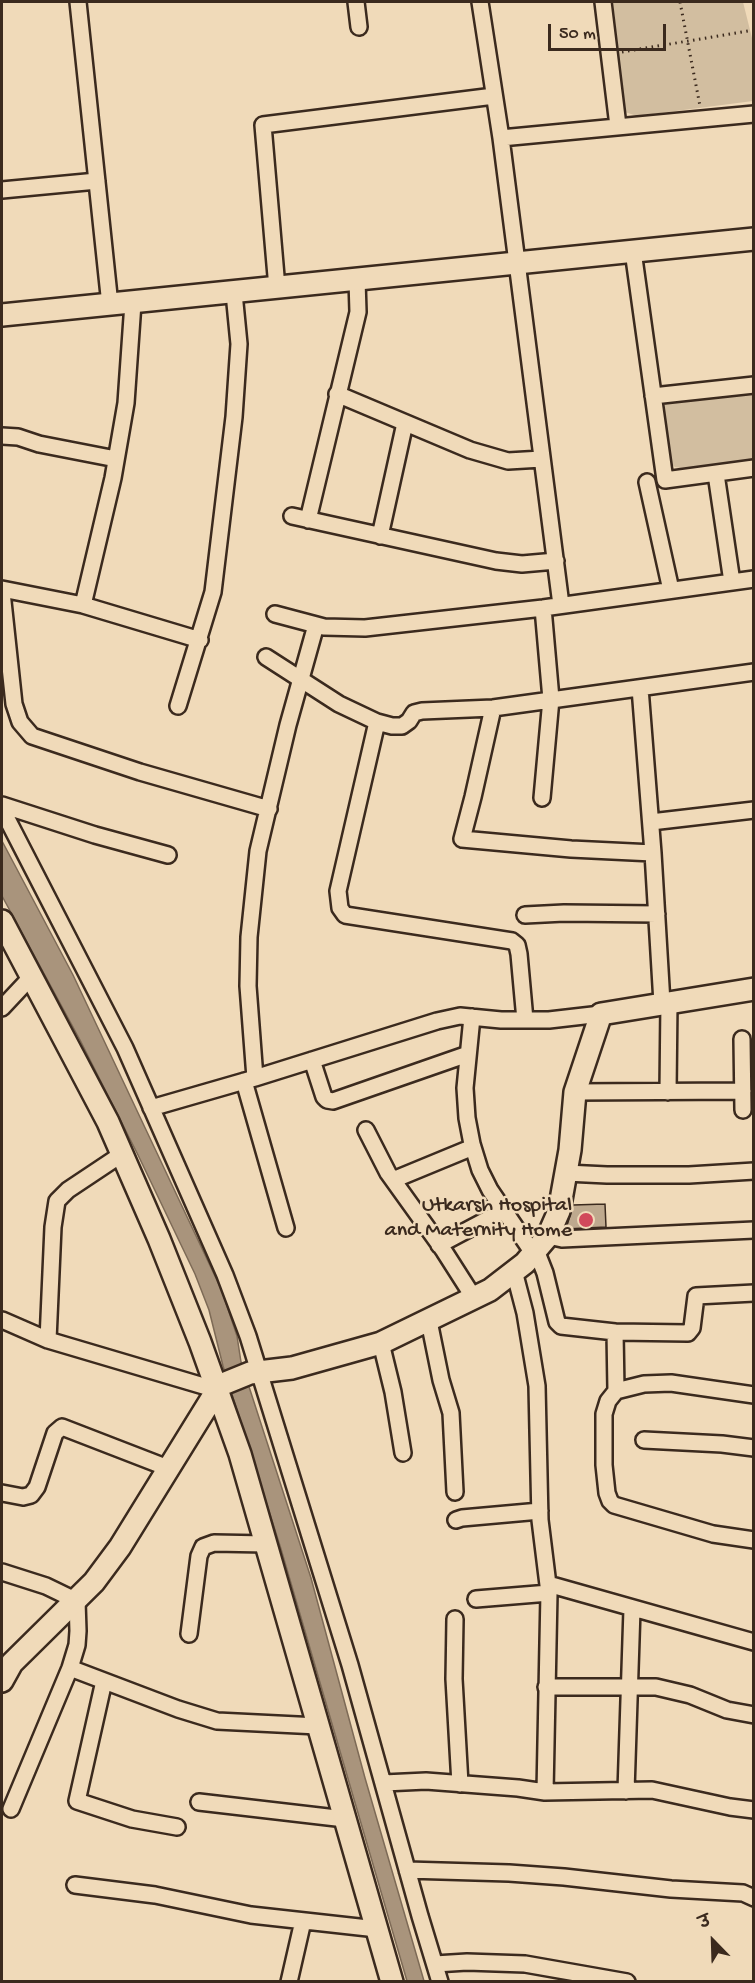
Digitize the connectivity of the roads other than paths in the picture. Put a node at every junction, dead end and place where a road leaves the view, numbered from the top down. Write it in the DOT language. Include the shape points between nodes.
graph roads {
  1 [pos="78,2"];
  2 [pos="356,2"];
  3 [pos="480,2"];
  4 [pos="603,2"];
  5 [pos="359,27"];
  6 [pos="494,96"];
  7 [pos="753,114"];
  8 [pos="618,126"];
  9 [pos="501,138"];
  10 [pos="97,181"];
  11 [pos="2,190"];
  12 [pos="753,240"];
  13 [pos="633,252"];
  14 [pos="516,262"];
  15 [pos="357,280"];
  16 [pos="277,288"];
  17 [pos="234,293"];
  18 [pos="133,303"];
  19 [pos="110,305"];
  20 [pos="2,315"];
  21 [pos="753,385"];
  22 [pos="337,394"];
  23 [pos="653,396"];
  24 [pos="405,423"];
  25 [pos="2,436"];
  26 [pos="116,459"];
  27 [pos="542,459"];
  28 [pos="753,468"];
  29 [pos="716,474"];
  30 [pos="647,482"];
  31 [pos="292,516"];
  32 [pos="308,520"];
  33 [pos="380,536"];
  34 [pos="556,561"];
  35 [pos="753,579"];
  36 [pos="732,582"];
  37 [pos="2,590"];
  38 [pos="671,590"];
  39 [pos="561,604"];
  40 [pos="83,605"];
  41 [pos="543,608"];
  42 [pos="275,614"];
  43 [pos="316,625"];
  44 [pos="200,640"];
  45 [pos="266,657"];
  46 [pos="753,672"];
  47 [pos="301,681"];
  48 [pos="640,688"];
  49 [pos="551,699"];
  50 [pos="178,706"];
  51 [pos="492,708"];
  52 [pos="377,722"];
  53 [pos="542,798"];
  54 [pos="2,807"];
  55 [pos="268,808"];
  56 [pos="753,810"];
  57 [pos="651,822"];
  58 [pos="653,853"];
  59 [pos="168,855"];
  60 [pos="657,914"];
  61 [pos="525,915"];
  62 [pos="2,921"];
  63 [pos="31,977"];
  64 [pos="753,989"];
  65 [pos="665,1003"];
  66 [pos="2,1008"];
  67 [pos="601,1014"];
  68 [pos="472,1017"];
  69 [pos="525,1020"];
  70 [pos="742,1039"];
  71 [pos="468,1054"];
  72 [pos="312,1060"];
  73 [pos="249,1080"];
  74 [pos="743,1091"];
  75 [pos="575,1092"];
  76 [pos="668,1092"];
  77 [pos="151,1108"];
  78 [pos="743,1110"];
  79 [pos="366,1130"];
  80 [pos="473,1147"];
  81 [pos="122,1154"];
  82 [pos="753,1171"];
  83 [pos="566,1173"];
  84 [pos="393,1180"];
  85 [pos="504,1211"];
  86 [pos="286,1228"];
  87 [pos="753,1230"];
  88 [pos="439,1245"];
  89 [pos="539,1247"];
  90 [pos="514,1271"];
  91 [pos="753,1293"];
  92 [pos="474,1298"];
  93 [pos="2,1320"];
  94 [pos="429,1321"];
  95 [pos="615,1332"];
  96 [pos="48,1340"];
  97 [pos="381,1343"];
  98 [pos="255,1372"];
  99 [pos="220,1387"];
  100 [pos="616,1391"];
  101 [pos="753,1395"];
  102 [pos="644,1440"];
  103 [pos="753,1448"];
  104 [pos="403,1453"];
  105 [pos="168,1468"];
  106 [pos="455,1491"];
  107 [pos="2,1493"];
  108 [pos="540,1511"];
  109 [pos="456,1520"];
  110 [pos="753,1540"];
  111 [pos="266,1544"];
  112 [pos="2,1572"];
  113 [pos="549,1588"];
  114 [pos="476,1599"];
  115 [pos="77,1601"];
  116 [pos="632,1609"];
  117 [pos="455,1619"];
  118 [pos="189,1634"];
  119 [pos="753,1642"];
  120 [pos="70,1668"];
  121 [pos="2,1681"];
  122 [pos="104,1681"];
  123 [pos="629,1686"];
  124 [pos="546,1687"];
  125 [pos="753,1715"];
  126 [pos="318,1726"];
  127 [pos="384,1783"];
  128 [pos="460,1784"];
  129 [pos="626,1791"];
  130 [pos="545,1792"];
  131 [pos="199,1802"];
  132 [pos="11,1809"];
  133 [pos="753,1810"];
  134 [pos="345,1819"];
  135 [pos="177,1827"];
  136 [pos="407,1870"];
  137 [pos="75,1885"];
  138 [pos="753,1898"];
  139 [pos="303,1921"];
  140 [pos="377,1929"];
  141 [pos="435,1964"];
  142 [pos="290,1982"];
  143 [pos="392,1982"];
  144 [pos="440,1982"];
  145 [pos="627,1982"];
  1 -- 10 [label="street"];
  2 -- 5 [label="street"];
  3 -- 6 [label="street"];
  4 -- 8 [label="street"];
  6 -- 9 [label="street"];
  6 -- 16 [label="street" via="264,125"];
  7 -- 8 [label="street"];
  8 -- 9 [label="street"];
  9 -- 14 [label="street"];
  10 -- 11 [label="street"];
  10 -- 19 [label="street"];
  12 -- 13 [label="street"];
  13 -- 14 [label="street"];
  13 -- 23 [label="street"];
  14 -- 15 [label="street"];
  14 -- 27 [label="street"];
  15 -- 16 [label="street"];
  15 -- 22 [label="street" via="358,312"];
  16 -- 17 [label="street"];
  17 -- 18 [label="street"];
  17 -- 44 [label="street" via="239,344 234,417 213,592"];
  18 -- 19 [label="street"];
  18 -- 26 [label="street" via="126,403"];
  19 -- 20 [label="street"];
  21 -- 23 [label="street"];
  22 -- 24 [label="street"];
  22 -- 32 [label="street"];
  23 -- 29 [label="street" via="665,480"];
  24 -- 27 [label="street" via="508,461"];
  24 -- 33 [label="street"];
  25 -- 26 [label="street"];
  26 -- 40 [label="street"];
  27 -- 34 [label="street"];
  28 -- 29 [label="street"];
  29 -- 36 [label="street"];
  30 -- 38 [label="street"];
  31 -- 32 [label="street"];
  32 -- 33 [label="street"];
  33 -- 34 [label="street" via="496,561"];
  34 -- 39 [label="street"];
  35 -- 36 [label="street"];
  36 -- 38 [label="street"];
  37 -- 40 [label="street"];
  37 -- 55 [label="street" via="14,704 20,722 32,736"];
  38 -- 39 [label="street"];
  39 -- 41 [label="street"];
  40 -- 44 [label="street"];
  41 -- 43 [label="street" via="365,628"];
  41 -- 49 [label="street"];
  42 -- 43 [label="street"];
  43 -- 47 [label="street"];
  44 -- 50 [label="street"];
  45 -- 47 [label="street"];
  46 -- 48 [label="street"];
  47 -- 52 [label="street"];
  47 -- 55 [label="street"];
  48 -- 49 [label="street"];
  48 -- 57 [label="street"];
  49 -- 51 [label="street"];
  49 -- 53 [label="street"];
  51 -- 52 [label="street" via="422,711 414,713 402,726"];
  51 -- 58 [label="street" via="462,839"];
  52 -- 69 [label="street" via="338,891 340,908 345,915 512,941 519,954"];
  54 -- 59 [label="street"];
  54 -- 77 [label="street"];
  55 -- 73 [label="street" via="258,851 249,937"];
  56 -- 57 [label="street"];
  57 -- 58 [label="street"];
  58 -- 60 [label="street"];
  60 -- 61 [label="street"];
  60 -- 65 [label="street"];
  62 -- 63 [label="street"];
  63 -- 66 [label="street"];
  63 -- 81 [label="street"];
  64 -- 65 [label="street"];
  65 -- 67 [label="street"];
  65 -- 76 [label="street"];
  67 -- 69 [label="street"];
  67 -- 75 [label="street"];
  68 -- 69 [label="street"];
  68 -- 71 [label="street"];
  68 -- 72 [label="street" via="437,1021"];
  70 -- 74 [label="street"];
  71 -- 72 [label="street" via="333,1101 324,1097"];
  71 -- 80 [label="street" via="465,1088"];
  72 -- 73 [label="street"];
  73 -- 77 [label="street"];
  73 -- 86 [label="street"];
  74 -- 76 [label="street"];
  74 -- 78 [label="street"];
  75 -- 76 [label="street"];
  75 -- 83 [label="street"];
  77 -- 98 [label="street" via="225,1275"];
  79 -- 84 [label="street"];
  80 -- 84 [label="street"];
  80 -- 85 [label="street" via="490,1190"];
  81 -- 96 [label="street" via="57,1201"];
  81 -- 99 [label="street"];
  82 -- 83 [label="street" via="677,1175"];
  83 -- 89 [label="street" via="559,1211"];
  84 -- 88 [label="street"];
  85 -- 88 [label="street"];
  85 -- 89 [label="street"];
  87 -- 89 [label="street" via="562,1239"];
  88 -- 92 [label="street"];
  89 -- 90 [label="street"];
  89 -- 95 [label="street" via="557,1322 561,1326"];
  90 -- 92 [label="street"];
  90 -- 108 [label="street" via="537,1386"];
  91 -- 95 [label="street" via="696,1296 692,1328 688,1332"];
  92 -- 94 [label="street"];
  93 -- 96 [label="street"];
  94 -- 97 [label="street"];
  94 -- 106 [label="street" via="451,1413"];
  95 -- 100 [label="street"];
  96 -- 99 [label="street"];
  97 -- 98 [label="street" via="292,1368"];
  97 -- 104 [label="street"];
  98 -- 99 [label="street"];
  98 -- 127 [label="street"];
  99 -- 105 [label="street"];
  99 -- 111 [label="street"];
  100 -- 101 [label="street" via="671,1383"];
  100 -- 110 [label="street" via="604,1414 604,1465 610,1501 679,1525"];
  102 -- 103 [label="street"];
  105 -- 107 [label="street" via="62,1427 55,1433 31,1496"];
  105 -- 115 [label="street" via="120,1547"];
  108 -- 109 [label="street"];
  108 -- 113 [label="street"];
  111 -- 118 [label="street" via="214,1543 202,1547"];
  111 -- 126 [label="street"];
  112 -- 115 [label="street"];
  113 -- 114 [label="street"];
  113 -- 116 [label="street"];
  113 -- 124 [label="street"];
  115 -- 120 [label="street" via="77,1645"];
  115 -- 121 [label="street" via="12,1664"];
  116 -- 119 [label="street"];
  116 -- 123 [label="street"];
  117 -- 128 [label="street"];
  120 -- 122 [label="street"];
  120 -- 132 [label="street"];
  122 -- 126 [label="street" via="217,1720"];
  122 -- 135 [label="street" via="77,1801 132,1819"];
  123 -- 124 [label="street"];
  123 -- 125 [label="street" via="674,1690 727,1710"];
  123 -- 129 [label="street"];
  124 -- 130 [label="street"];
  126 -- 134 [label="street"];
  127 -- 128 [label="street"];
  127 -- 136 [label="street"];
  128 -- 130 [label="street"];
  129 -- 130 [label="street"];
  129 -- 133 [label="street" via="652,1790"];
  131 -- 134 [label="street"];
  134 -- 140 [label="street"];
  136 -- 138 [label="street" via="564,1877 743,1893"];
  136 -- 141 [label="street"];
  137 -- 139 [label="street" via="155,1895 251,1916"];
  139 -- 140 [label="street"];
  139 -- 142 [label="street"];
  140 -- 143 [label="street"];
  141 -- 144 [label="street"];
  141 -- 145 [label="street" via="525,1964"];
}
